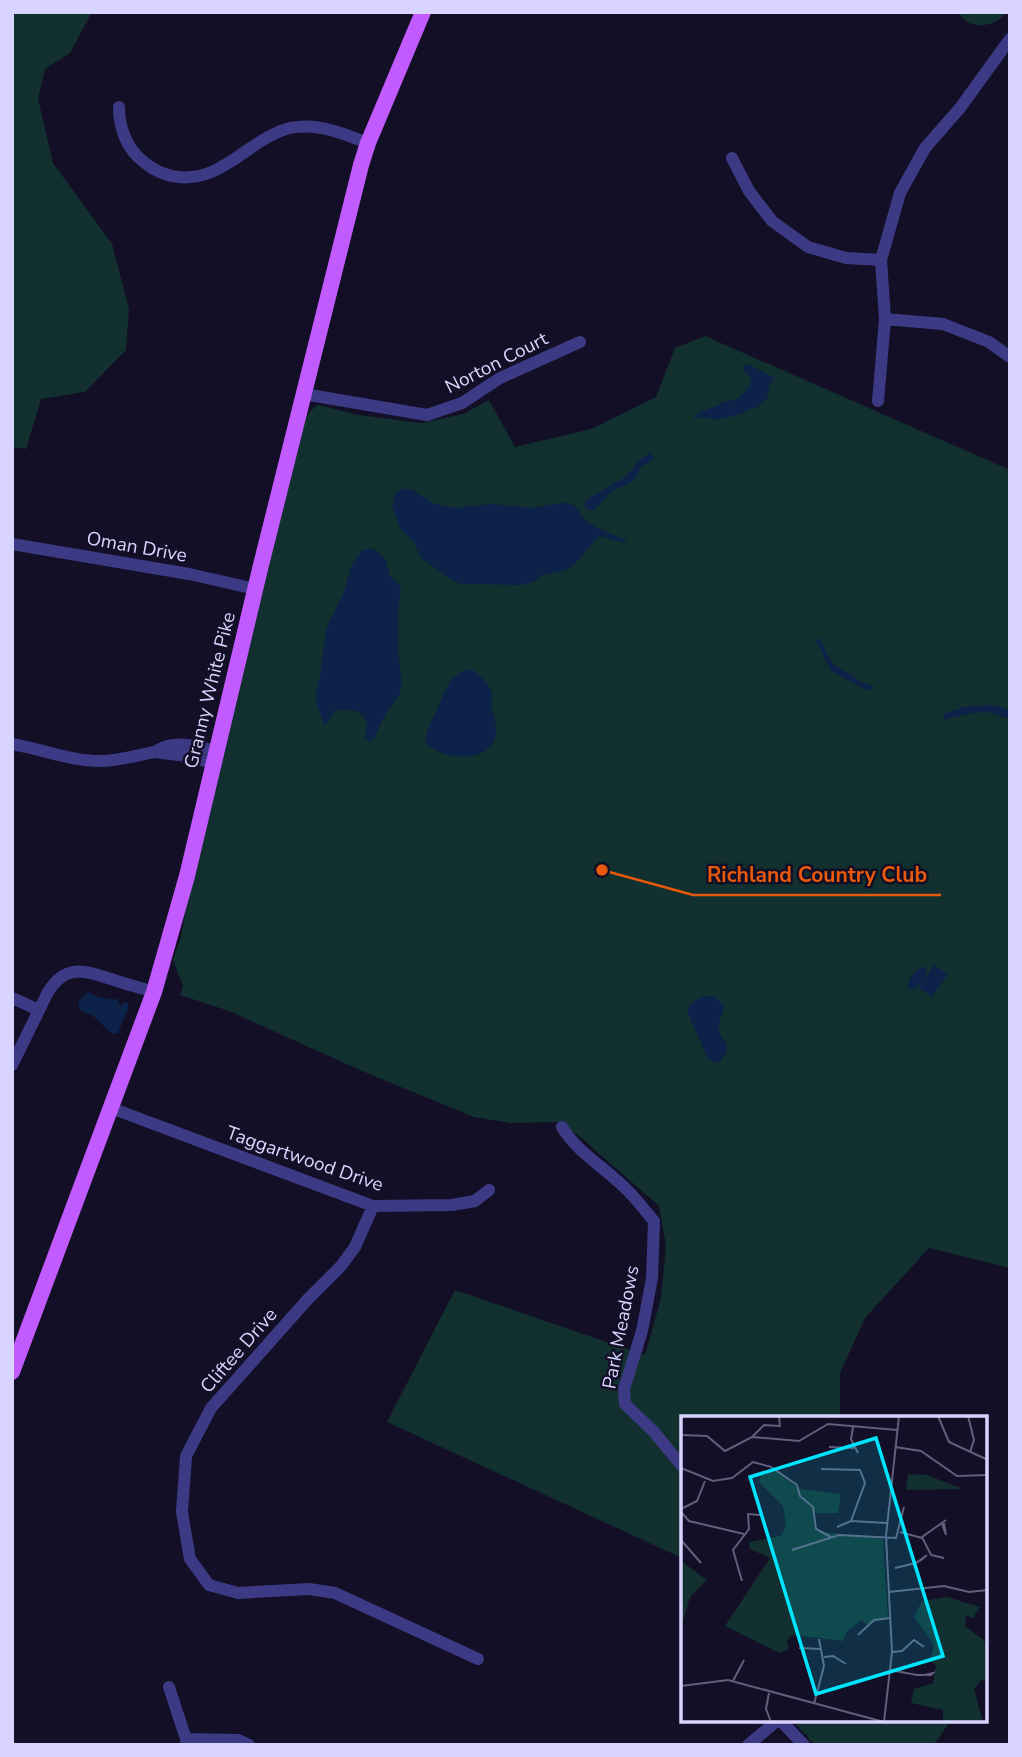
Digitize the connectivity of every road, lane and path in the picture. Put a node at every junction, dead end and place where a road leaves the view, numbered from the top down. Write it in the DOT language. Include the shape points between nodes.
graph roads {
  1 [pos="424,12"];
  2 [pos="1010,39"];
  3 [pos="118,107"];
  4 [pos="368,143"];
  5 [pos="732,158"];
  6 [pos="881,260"];
  7 [pos="885,319"];
  8 [pos="580,342"];
  9 [pos="1010,357"];
  10 [pos="303,394"];
  11 [pos="878,401"];
  12 [pos="12,544"];
  13 [pos="255,589"];
  14 [pos="12,744"];
  15 [pos="214,757"];
  16 [pos="154,992"];
  17 [pos="12,998"];
  18 [pos="39,1010"];
  19 [pos="12,1065"];
  20 [pos="111,1108"];
  21 [pos="562,1127"];
  22 [pos="489,1190"];
  23 [pos="373,1206"];
  24 [pos="12,1372"];
  25 [pos="681,1465"];
  26 [pos="478,1659"];
  27 [pos="169,1687"];
  28 [pos="777,1722"];
  29 [pos="781,1722"];
  30 [pos="186,1742"];
  31 [pos="249,1745"];
  32 [pos="748,1745"];
  33 [pos="804,1745"];
  1 -- 4 [label="main road, Granny White Pike"];
  2 -- 6 [label="street" via="925,148 901,192"];
  3 -- 4 [label="street" via="121,128 135,153 153,169 175,177 214,172 276,133 292,128 317,127"];
  4 -- 10 [label="main road, Granny White Pike"];
  5 -- 6 [label="street" via="772,221 808,247 846,258"];
  6 -- 7 [label="street"];
  7 -- 9 [label="street" via="943,324 989,342"];
  7 -- 11 [label="street"];
  8 -- 10 [label="street, Norton Court" via="500,378 462,403 427,415"];
  10 -- 13 [label="main road, Granny White Pike"];
  12 -- 13 [label="street, Oman Drive"];
  13 -- 15 [label="main road, Granny White Pike"];
  14 -- 15 [label="street" via="88,761 122,760 155,752"];
  15 -- 16 [label="main road, Granny White Pike"];
  16 -- 18 [label="street" via="74,971 54,983"];
  16 -- 20 [label="main road, Granny White Pike"];
  17 -- 18 [label="street"];
  18 -- 19 [label="street"];
  20 -- 23 [label="street, Taggartwood Drive"];
  20 -- 24 [label="main road, Granny White Pike"];
  21 -- 25 [label="street, Park Meadows" via="654,1221 652,1278 624,1389 625,1404"];
  22 -- 23 [label="street, Taggartwood Drive" via="475,1201 452,1205"];
  23 -- 26 [label="street, Cliftee Drive" via="348,1257 211,1408 186,1456 182,1512 190,1559 209,1584 239,1593 309,1589 335,1593"];
  27 -- 30 [label="street"];
  28 -- 32 [label="street"];
  29 -- 33 [label="street"];
  30 -- 31 [label="street" via="238,1740"];
}
